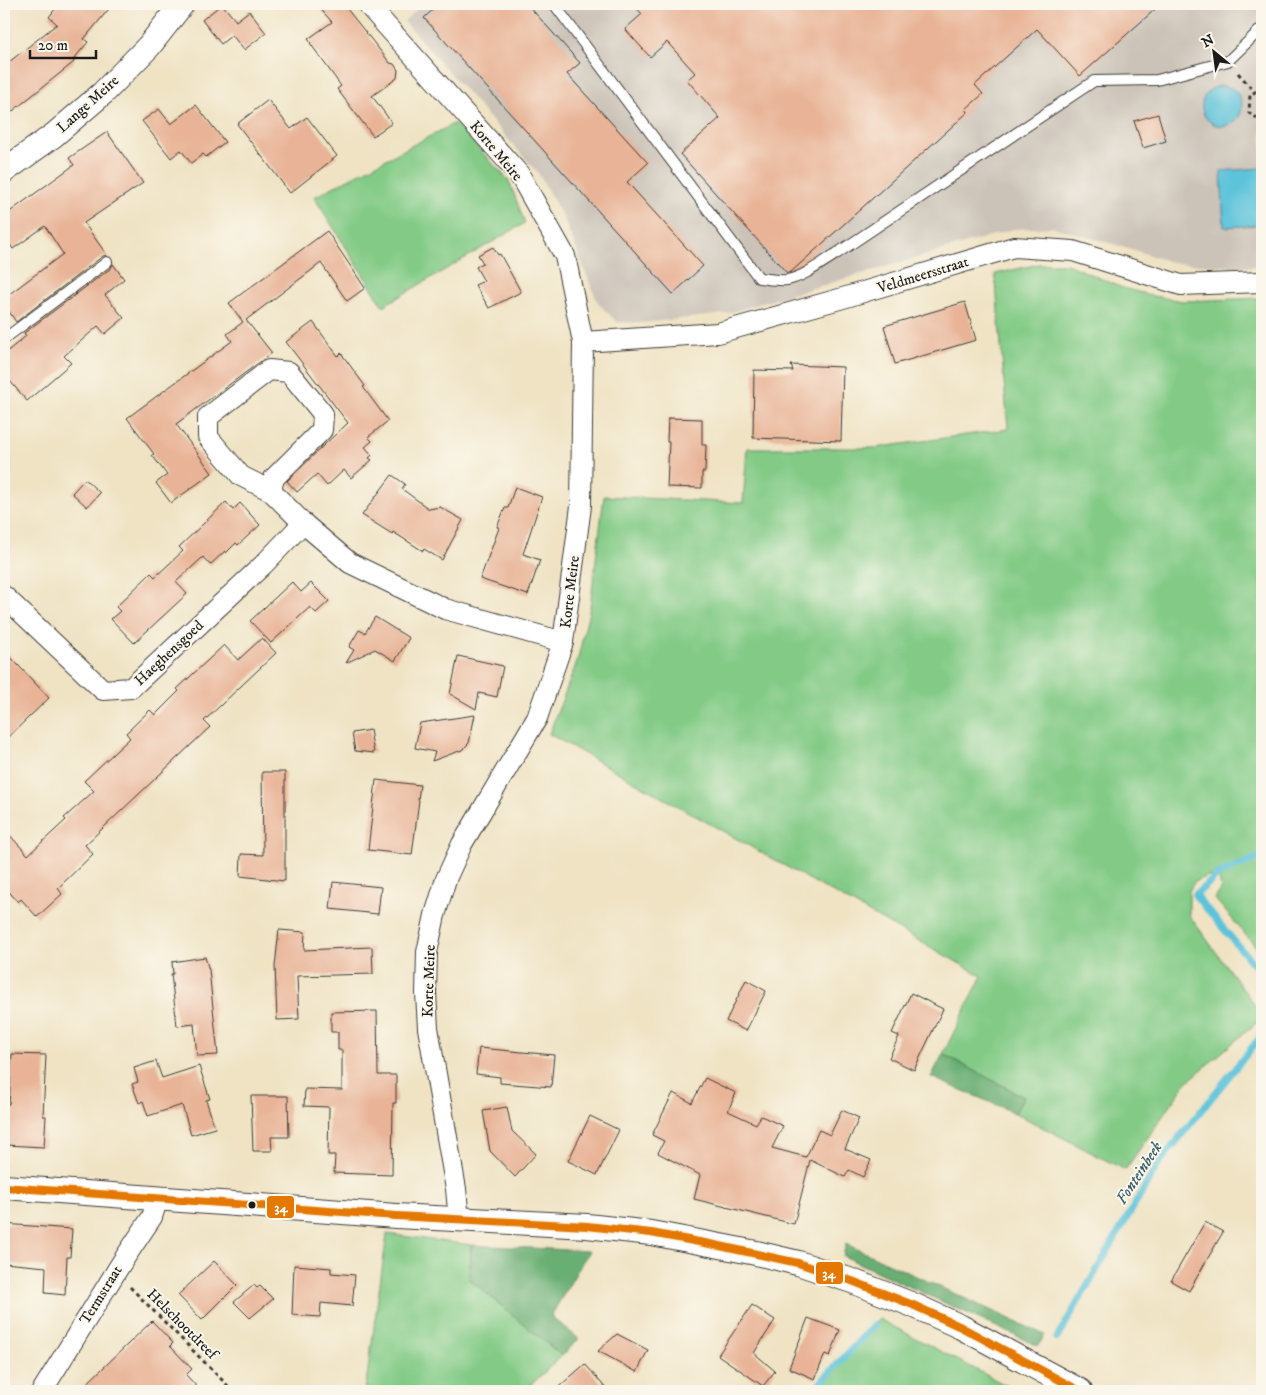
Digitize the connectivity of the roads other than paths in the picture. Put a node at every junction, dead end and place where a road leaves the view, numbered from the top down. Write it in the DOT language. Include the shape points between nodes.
graph roads {
  1 [pos="182,4"];
  2 [pos="367,4"];
  3 [pos="554,4"];
  4 [pos="1262,28"];
  5 [pos="4,171"];
  6 [pos="107,262"];
  7 [pos="1262,282"];
  8 [pos="4,339"];
  9 [pos="583,342"];
  10 [pos="271,491"];
  11 [pos="303,523"];
  12 [pos="4,596"];
  13 [pos="564,642"];
  14 [pos="4,1187"];
  15 [pos="158,1198"];
  16 [pos="459,1220"];
  17 [pos="42,1391"];
  18 [pos="1080,1391"];
  1 -- 5 [label="street, Lange Meire" via="149,46 103,93 54,135"];
  2 -- 9 [label="street, Korte Meire" via="519,174 565,256"];
  3 -- 4 [label="lane" via="759,278 778,281 798,277 836,254 1094,81 1158,80 1228,61"];
  6 -- 8 [label="lane"];
  7 -- 9 [label="street, Veldmeersstraat" via="1181,285 1073,251 1014,247 718,333"];
  9 -- 13 [label="street, Korte Meire" via="581,506"];
  10 -- 10 [label="street" via="274,478 322,430 323,414 289,372 269,370 208,417 208,437 241,476"];
  10 -- 11 [label="street"];
  11 -- 12 [label="street, Haeghensgoed" via="263,565 131,688 103,690"];
  11 -- 13 [label="street" via="350,563 444,609"];
  13 -- 16 [label="street, Korte Meire" via="536,718 462,844 450,871 435,915 428,952 428,1028"];
  14 -- 15 [label="street"];
  15 -- 16 [label="street"];
  15 -- 17 [label="street, Termstraat" via="152,1218"];
  16 -- 18 [label="street" via="587,1226 651,1233 756,1252 852,1281 913,1305"];
}
